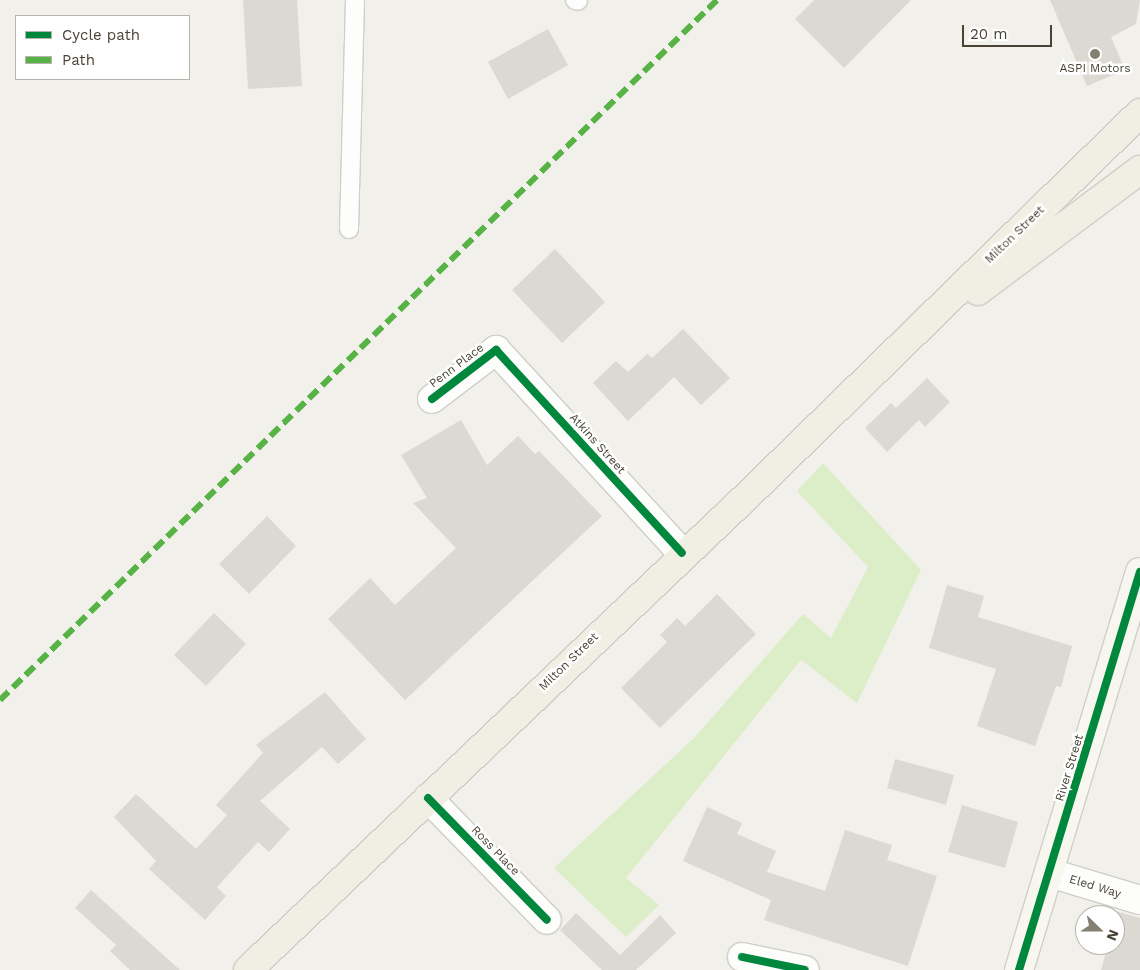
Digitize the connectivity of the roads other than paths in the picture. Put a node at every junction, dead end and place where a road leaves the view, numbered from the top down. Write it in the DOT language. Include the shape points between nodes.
graph roads {
  1 [pos="355,0"];
  2 [pos="1140,113"];
  3 [pos="1133,181"];
  4 [pos="349,229"];
  5 [pos="496,350"];
  6 [pos="890,356"];
  7 [pos="432,399"];
  8 [pos="682,554"];
  9 [pos="1140,572"];
  10 [pos="428,798"];
  11 [pos="1050,873"];
  12 [pos="1140,900"];
  13 [pos="547,920"];
  14 [pos="742,957"];
  15 [pos="248,970"];
  16 [pos="805,970"];
  17 [pos="1019,970"];
  1 -- 4 [label="lane"];
  2 -- 6 [label="main road, Milton Street"];
  3 -- 6 [label="main road, Milton Street"];
  5 -- 7 [label="street, Penn Place"];
  5 -- 8 [label="street, Atkins Street"];
  6 -- 8 [label="main road, Milton Street"];
  8 -- 10 [label="main road, Milton Street"];
  9 -- 11 [label="street, River Street"];
  10 -- 13 [label="street, Ross Place"];
  10 -- 15 [label="main road, Milton Street"];
  11 -- 12 [label="street, Eled Way"];
  11 -- 17 [label="street, River Street"];
  14 -- 16 [label="street"];
}
